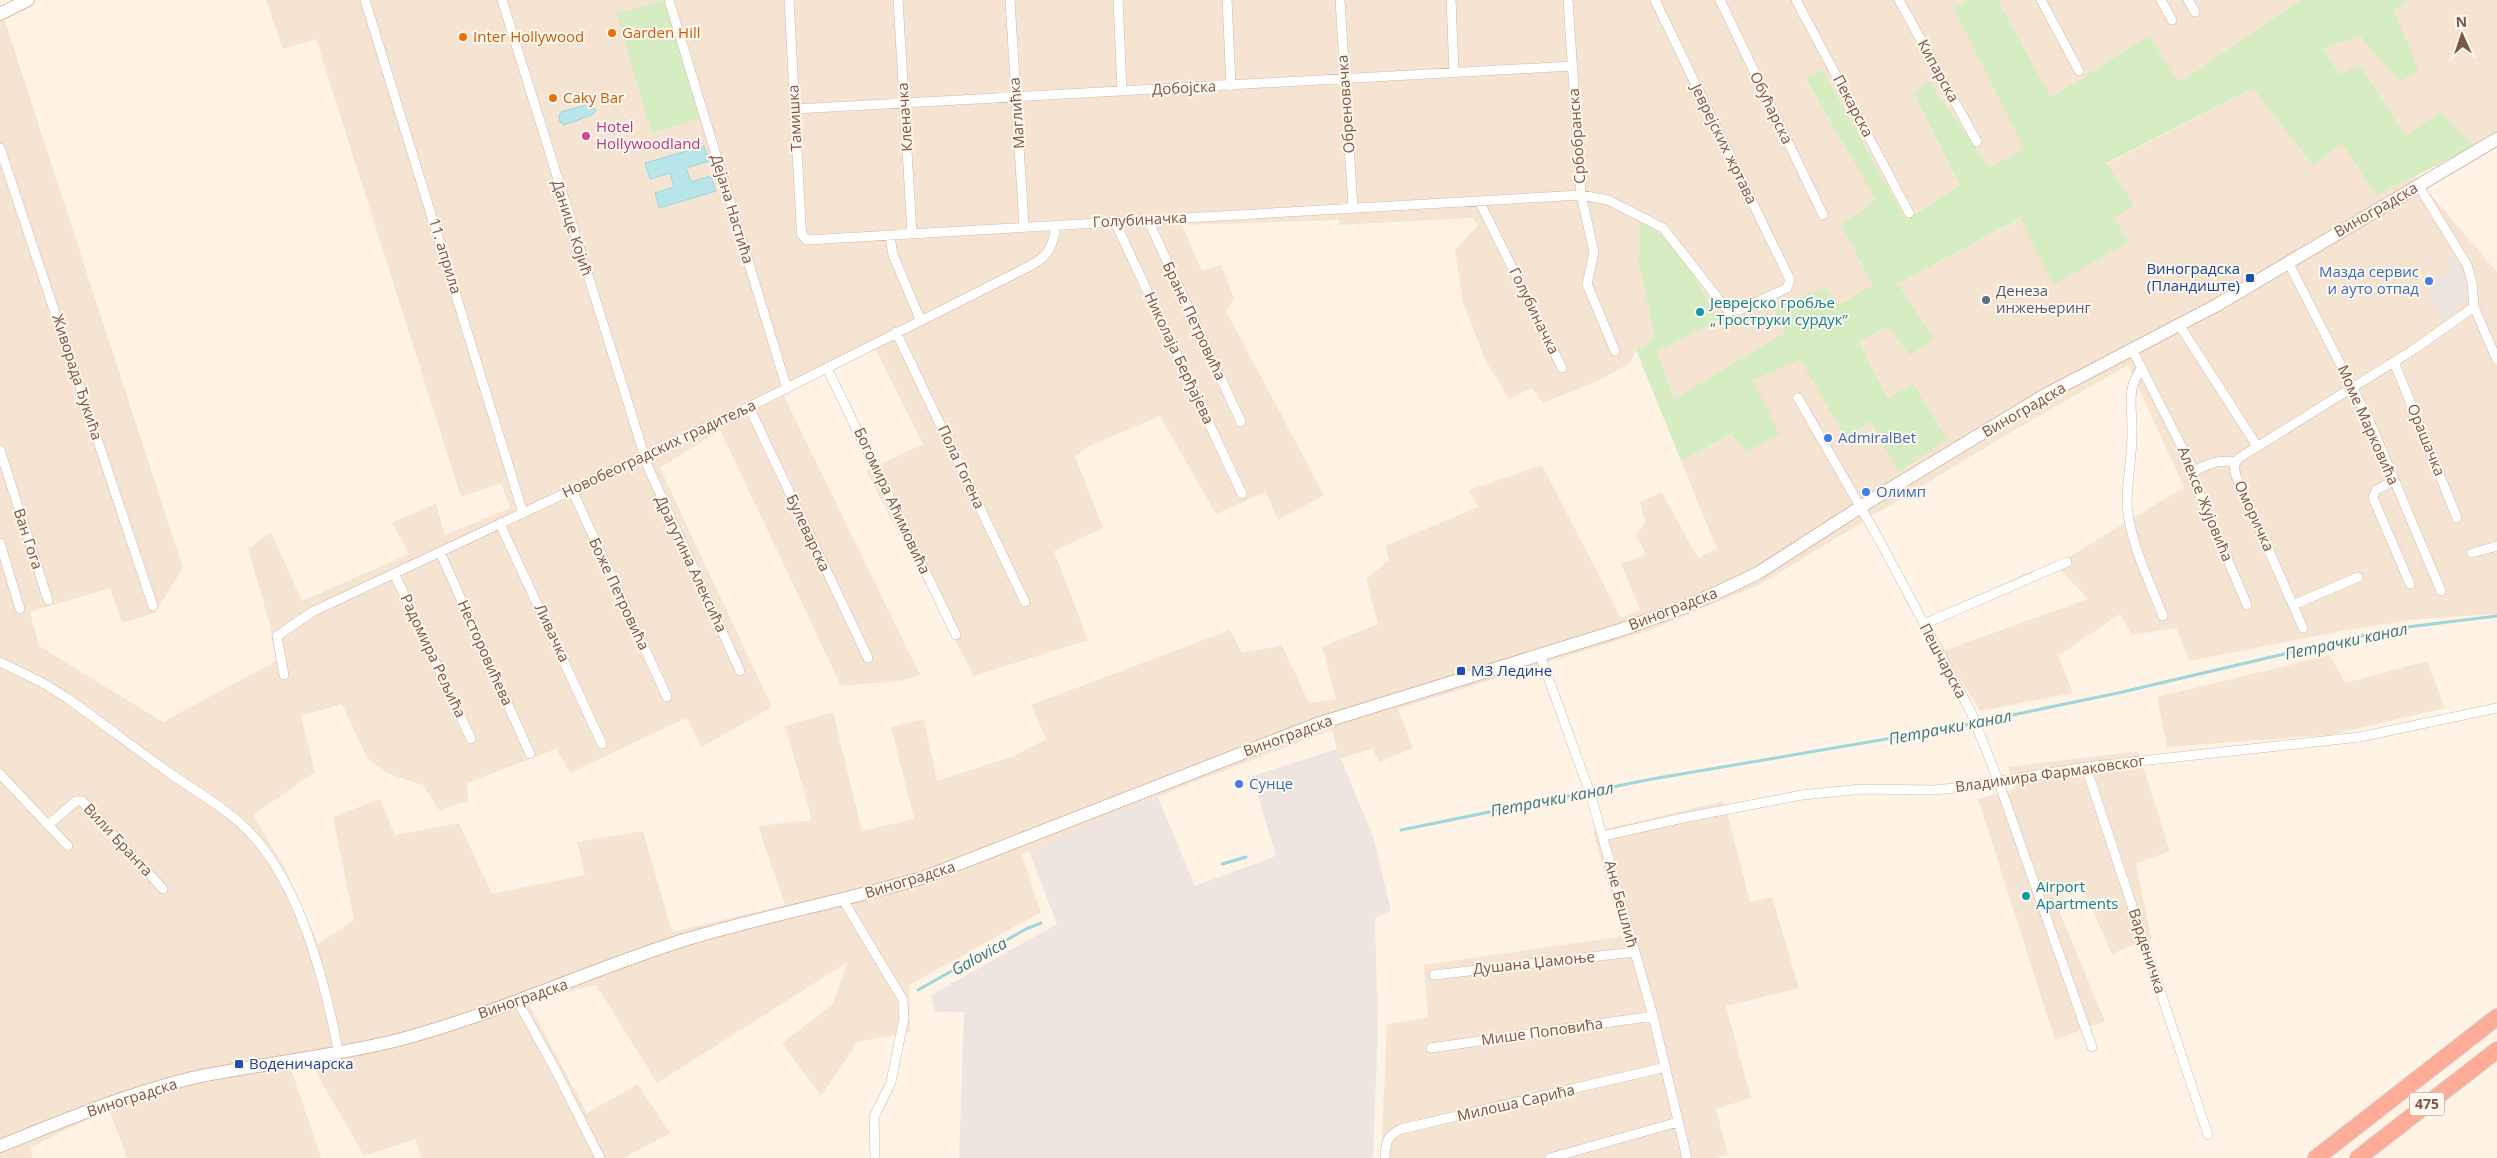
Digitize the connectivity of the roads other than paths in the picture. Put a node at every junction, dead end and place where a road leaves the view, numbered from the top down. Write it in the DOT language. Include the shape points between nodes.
graph roads {
  1 [pos="28,0"];
  2 [pos="365,0"];
  3 [pos="502,0"];
  4 [pos="668,0"];
  5 [pos="789,0"];
  6 [pos="898,0"];
  7 [pos="1010,0"];
  8 [pos="1118,0"];
  9 [pos="1227,0"];
  10 [pos="1340,0"];
  11 [pos="1451,0"];
  12 [pos="1568,0"];
  13 [pos="1655,0"];
  14 [pos="1720,0"];
  15 [pos="1796,0"];
  16 [pos="1899,0"];
  17 [pos="2041,0"];
  18 [pos="2161,0"];
  19 [pos="2188,0"];
  20 [pos="2194,12"];
  21 [pos="0,14"];
  22 [pos="2172,20"];
  23 [pos="1572,66"];
  24 [pos="2079,71"];
  25 [pos="1454,72"];
  26 [pos="1345,78"];
  27 [pos="1231,86"];
  28 [pos="1122,91"];
  29 [pos="1016,96"];
  30 [pos="904,102"];
  31 [pos="795,109"];
  32 [pos="2497,139"];
  33 [pos="1977,142"];
  34 [pos="0,148"];
  35 [pos="2418,185"];
  36 [pos="1581,195"];
  37 [pos="1480,201"];
  38 [pos="1353,208"];
  39 [pos="1909,213"];
  40 [pos="1823,215"];
  41 [pos="1148,220"];
  42 [pos="1115,222"];
  43 [pos="1056,225"];
  44 [pos="1024,227"];
  45 [pos="912,234"];
  46 [pos="802,235"];
  47 [pos="890,236"];
  48 [pos="2288,262"];
  49 [pos="1787,288"];
  50 [pos="2474,307"];
  51 [pos="920,319"];
  52 [pos="2180,326"];
  53 [pos="896,332"];
  54 [pos="1615,351"];
  55 [pos="2133,351"];
  56 [pos="2497,360"];
  57 [pos="2394,362"];
  58 [pos="828,368"];
  59 [pos="1562,368"];
  60 [pos="2142,368"];
  61 [pos="2353,387"];
  62 [pos="787,389"];
  63 [pos="1798,398"];
  64 [pos="749,407"];
  65 [pos="1241,422"];
  66 [pos="2257,446"];
  67 [pos="0,450"];
  68 [pos="644,456"];
  69 [pos="2235,462"];
  70 [pos="2194,471"];
  71 [pos="2394,480"];
  72 [pos="572,490"];
  73 [pos="1242,494"];
  74 [pos="1860,508"];
  75 [pos="522,513"];
  76 [pos="2458,518"];
  77 [pos="500,524"];
  78 [pos="0,543"];
  79 [pos="2497,546"];
  80 [pos="440,552"];
  81 [pos="2472,554"];
  82 [pos="2067,562"];
  83 [pos="394,572"];
  84 [pos="2358,577"];
  85 [pos="2410,584"];
  86 [pos="2441,591"];
  87 [pos="48,600"];
  88 [pos="1025,602"];
  89 [pos="2247,605"];
  90 [pos="154,606"];
  91 [pos="2293,606"];
  92 [pos="20,609"];
  93 [pos="2163,616"];
  94 [pos="1924,624"];
  95 [pos="2302,628"];
  96 [pos="956,635"];
  97 [pos="1540,655"];
  98 [pos="868,658"];
  99 [pos="0,662"];
  100 [pos="740,671"];
  101 [pos="284,675"];
  102 [pos="667,697"];
  103 [pos="2497,708"];
  104 [pos="471,739"];
  105 [pos="602,744"];
  106 [pos="530,754"];
  107 [pos="2086,767"];
  108 [pos="0,774"];
  109 [pos="1998,780"];
  110 [pos="48,825"];
  111 [pos="1603,836"];
  112 [pos="68,846"];
  113 [pos="163,889"];
  114 [pos="843,900"];
  115 [pos="1634,952"];
  116 [pos="1434,974"];
  117 [pos="518,1002"];
  118 [pos="1653,1016"];
  119 [pos="2497,1017"];
  120 [pos="2092,1047"];
  121 [pos="1431,1048"];
  122 [pos="2497,1050"];
  123 [pos="339,1054"];
  124 [pos="1666,1067"];
  125 [pos="1678,1122"];
  126 [pos="2208,1135"];
  127 [pos="0,1146"];
  128 [pos="600,1158"];
  129 [pos="875,1158"];
  130 [pos="1385,1158"];
  131 [pos="1550,1158"];
  132 [pos="1687,1158"];
  133 [pos="2316,1158"];
  134 [pos="2358,1158"];
  1 -- 21 [label="street"];
  2 -- 75 [label="street, 11. априла"];
  3 -- 68 [label="street, Данице Којић"];
  4 -- 62 [label="street, Дејана Настића"];
  5 -- 31 [label="street, Тамишка"];
  6 -- 30 [label="street, Кленачка"];
  7 -- 29 [label="street, Маглићка"];
  8 -- 28 [label="street"];
  9 -- 27 [label="street"];
  10 -- 26 [label="street, Обреновачка"];
  11 -- 25 [label="street"];
  12 -- 23 [label="street, Србобранска"];
  13 -- 49 [label="street, Јеврејских жртава" via="1790,280"];
  14 -- 40 [label="street, Обућарска"];
  15 -- 39 [label="street, Пекарска"];
  16 -- 33 [label="street, Кипарска"];
  17 -- 24 [label="street"];
  18 -- 22 [label="street"];
  19 -- 20 [label="street"];
  23 -- 25 [label="street, Добојска"];
  23 -- 36 [label="street, Србобранска"];
  25 -- 26 [label="street, Добојска"];
  26 -- 27 [label="street, Добојска"];
  26 -- 38 [label="street, Обреновачка"];
  27 -- 28 [label="street, Добојска"];
  28 -- 29 [label="street, Добојска"];
  29 -- 30 [label="street, Добојска"];
  29 -- 44 [label="street, Маглићка"];
  30 -- 31 [label="street, Добојска"];
  30 -- 45 [label="street, Кленачка"];
  31 -- 46 [label="street, Тамишка"];
  32 -- 35 [label="street, Виноградска"];
  34 -- 90 [label="street, Живорада Ђукића"];
  35 -- 48 [label="street, Виноградска"];
  35 -- 50 [label="street" via="2468,264"];
  36 -- 37 [label="street, Голубиначка"];
  36 -- 49 [label="street, Србобранска" via="1612,202 1663,228 1729,311 1740,310"];
  36 -- 54 [label="street" via="1594,252 1588,290"];
  37 -- 38 [label="street, Голубиначка"];
  37 -- 59 [label="street, Голубиначка"];
  38 -- 41 [label="street, Голубиначка"];
  41 -- 42 [label="street, Голубиначка"];
  41 -- 65 [label="street, Бране Петровића"];
  42 -- 43 [label="street, Голубиначка"];
  42 -- 73 [label="street, Николаја Берђајева"];
  43 -- 44 [label="street, Голубиначка"];
  43 -- 51 [label="street, Новобеоградских градитеља" via="1054,243 1044,258"];
  44 -- 45 [label="street, Голубиначка"];
  45 -- 47 [label="street, Голубиначка"];
  46 -- 47 [label="street, Голубиначка" via="807,240 820,241"];
  47 -- 51 [label="street" via="893,255"];
  48 -- 52 [label="street, Виноградска"];
  48 -- 61 [label="street, Моме Марковића"];
  50 -- 56 [label="street"];
  50 -- 57 [label="street, Оморичка"];
  51 -- 53 [label="street, Новобеоградских градитеља"];
  52 -- 55 [label="street, Виноградска"];
  52 -- 66 [label="street"];
  53 -- 58 [label="street, Новобеоградских градитеља"];
  53 -- 88 [label="street, Пола Гогена"];
  55 -- 60 [label="street, Алексе Жујовића"];
  55 -- 74 [label="street, Виноградска" via="2045,395"];
  57 -- 61 [label="street, Оморичка"];
  57 -- 76 [label="street, Орашачка"];
  58 -- 62 [label="street, Новобеоградских градитеља"];
  58 -- 96 [label="street, Богомира Аћимовића"];
  60 -- 70 [label="street, Алексе Жујовића"];
  60 -- 93 [label="street" via="2130,392 2132,433 2128,511 2132,533"];
  61 -- 66 [label="street, Оморичка"];
  61 -- 71 [label="street, Моме Марковића"];
  62 -- 64 [label="street, Новобеоградских градитеља"];
  63 -- 74 [label="street, Пешчарска"];
  64 -- 68 [label="street, Новобеоградских градитеља"];
  64 -- 98 [label="street, Булеварска"];
  66 -- 69 [label="street, Оморичка"];
  67 -- 87 [label="street, Ван Гога"];
  68 -- 72 [label="street, Новобеоградских градитеља"];
  68 -- 100 [label="street, Драгутина Алексића"];
  69 -- 70 [label="street" via="2215,461"];
  69 -- 91 [label="street, Оморичка" via="2236,476"];
  70 -- 89 [label="street, Алексе Жујовића" via="2195,483"];
  71 -- 85 [label="street" via="2376,490 2373,498"];
  71 -- 86 [label="street, Моме Марковића"];
  72 -- 75 [label="street, Новобеоградских градитеља"];
  72 -- 102 [label="street, Боже Петровића"];
  74 -- 94 [label="street, Пешчарска"];
  74 -- 97 [label="street, Виноградска" via="1758,573 1729,587 1656,617"];
  75 -- 77 [label="street, Новобеоградских градитеља"];
  77 -- 80 [label="street, Новобеоградских градитеља"];
  77 -- 105 [label="street, Ливачка"];
  78 -- 92 [label="street"];
  79 -- 81 [label="street"];
  80 -- 83 [label="street, Новобеоградских градитеља"];
  80 -- 106 [label="street, Несторовићева"];
  82 -- 94 [label="street"];
  83 -- 101 [label="street, Новобеоградских градитеља" via="318,609 277,636"];
  83 -- 104 [label="street, Радомира Рељића"];
  84 -- 91 [label="street"];
  91 -- 95 [label="street, Оморичка"];
  94 -- 109 [label="street, Пешчарска" via="1971,712"];
  97 -- 111 [label="street, Ане Бешлић" via="1588,785"];
  97 -- 114 [label="street, Виноградска" via="1318,724 974,860"];
  99 -- 123 [label="street" via="67,698 224,812 254,838 288,890 305,932"];
  103 -- 107 [label="street, Владимира Фармаковског" via="2360,737"];
  107 -- 109 [label="street, Владимира Фармаковског"];
  107 -- 126 [label="street, Варденичка"];
  108 -- 110 [label="street"];
  109 -- 111 [label="street, Владимира Фармаковског" via="1942,790 1862,789 1802,795"];
  109 -- 120 [label="street, Пешчарска"];
  110 -- 112 [label="street"];
  110 -- 113 [label="street, Вили Бранта" via="76,801 82,801"];
  111 -- 115 [label="street, Ане Бешлић"];
  114 -- 117 [label="street, Виноградска" via="688,939"];
  114 -- 129 [label="street" via="904,1000 904,1018 891,1082 874,1117"];
  115 -- 116 [label="street, Душана Џамоње"];
  115 -- 118 [label="street, Ане Бешлић"];
  117 -- 123 [label="street, Виноградска" via="409,1037"];
  117 -- 128 [label="street"];
  118 -- 121 [label="street, Мише Поповића"];
  118 -- 124 [label="street, Ане Бешлић"];
  119 -- 133 [label="highway, 475"];
  122 -- 134 [label="highway, 475"];
  123 -- 127 [label="street, Виноградска" via="173,1083"];
  124 -- 125 [label="street, Ане Бешлић"];
  124 -- 130 [label="street, Милоша Сарића" via="1401,1129 1390,1135 1385,1146"];
  125 -- 131 [label="street"];
  125 -- 132 [label="street, Ане Бешлић"];
}
